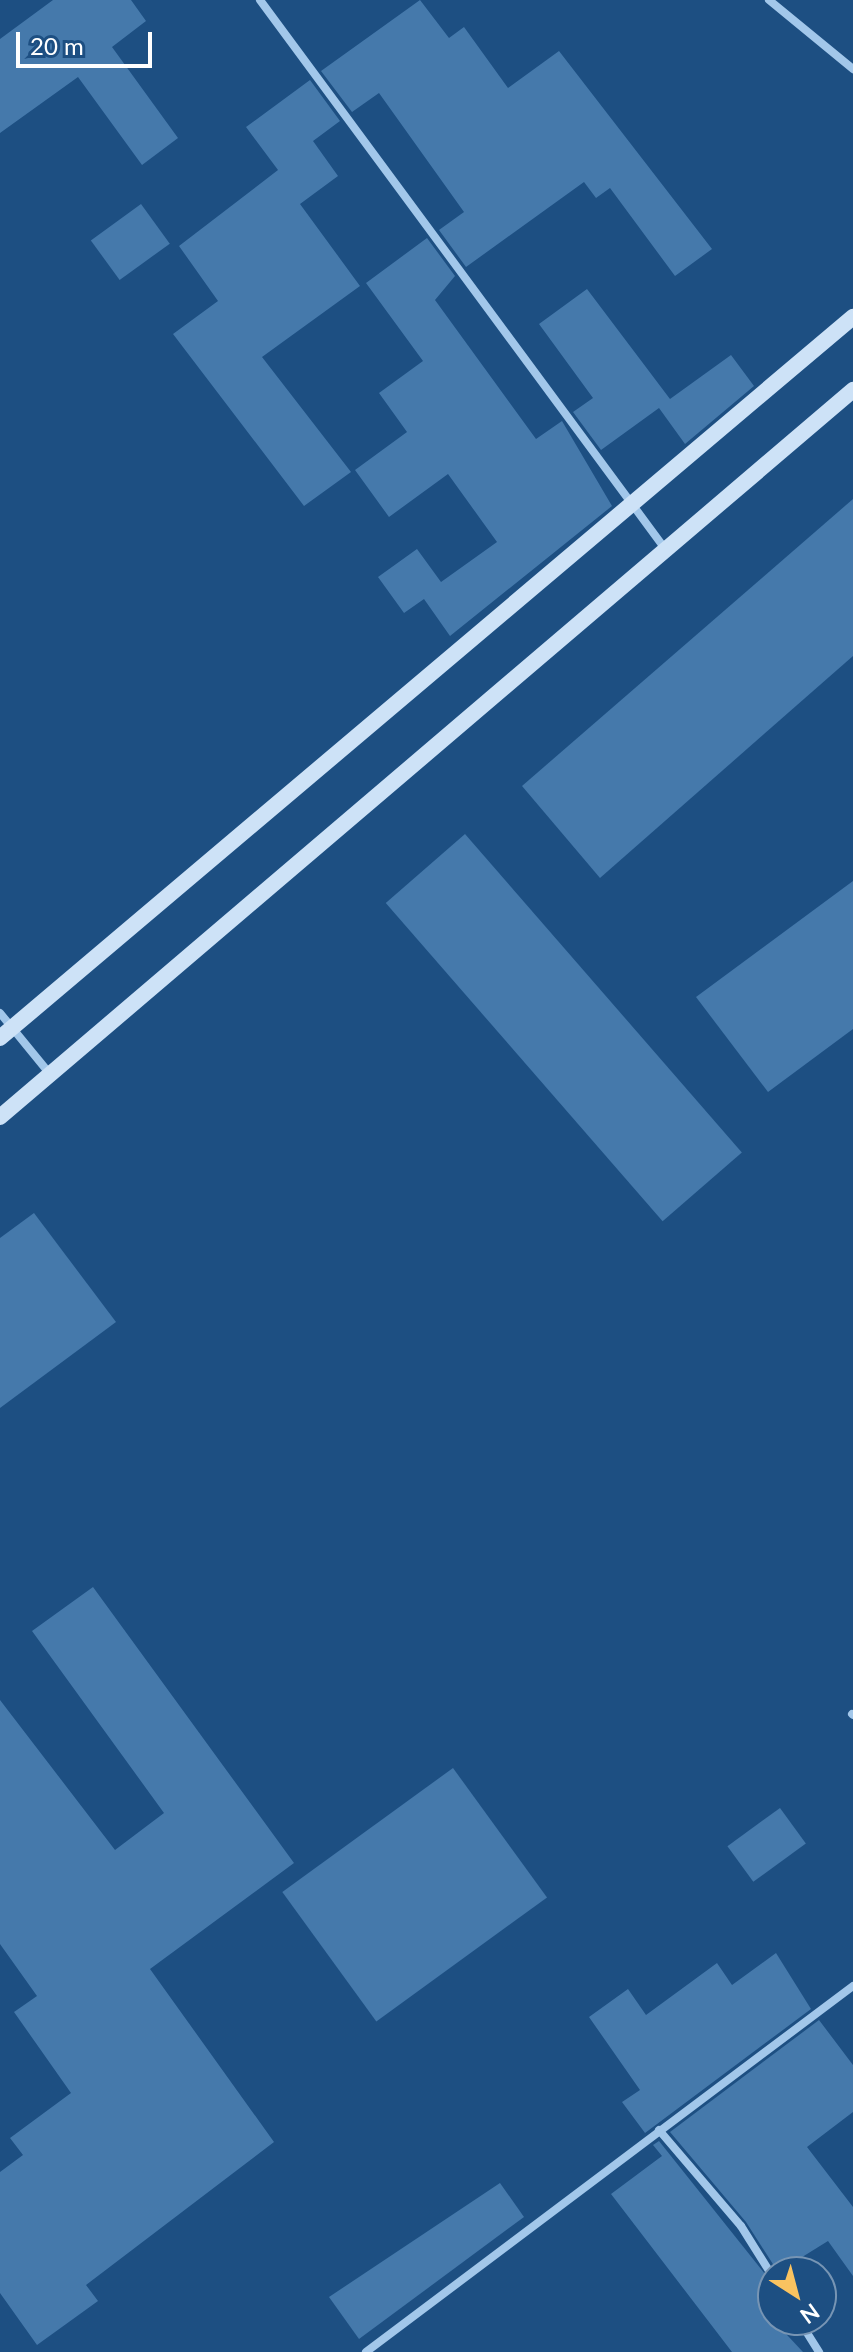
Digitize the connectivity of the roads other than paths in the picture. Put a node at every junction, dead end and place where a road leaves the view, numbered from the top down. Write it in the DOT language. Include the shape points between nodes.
graph roads {
  1 [pos="260,0"];
  2 [pos="769,0"];
  3 [pos="853,69"];
  4 [pos="853,317"];
  5 [pos="853,390"];
  6 [pos="627,506"];
  7 [pos="663,546"];
  8 [pos="0,1013"];
  9 [pos="6,1033"];
  10 [pos="50,1074"];
  11 [pos="0,1117"];
  12 [pos="853,1986"];
  13 [pos="659,2130"];
  14 [pos="760,2256"];
  15 [pos="366,2352"];
  1 -- 6 [label="street"];
  2 -- 3 [label="street"];
  4 -- 6 [label="street"];
  5 -- 7 [label="street"];
  6 -- 7 [label="street"];
  6 -- 9 [label="street"];
  7 -- 10 [label="street"];
  8 -- 9 [label="street"];
  9 -- 10 [label="street"];
  10 -- 11 [label="street"];
  12 -- 13 [label="street"];
  13 -- 14 [label="street" via="741,2226"];
  13 -- 15 [label="street"];
}
